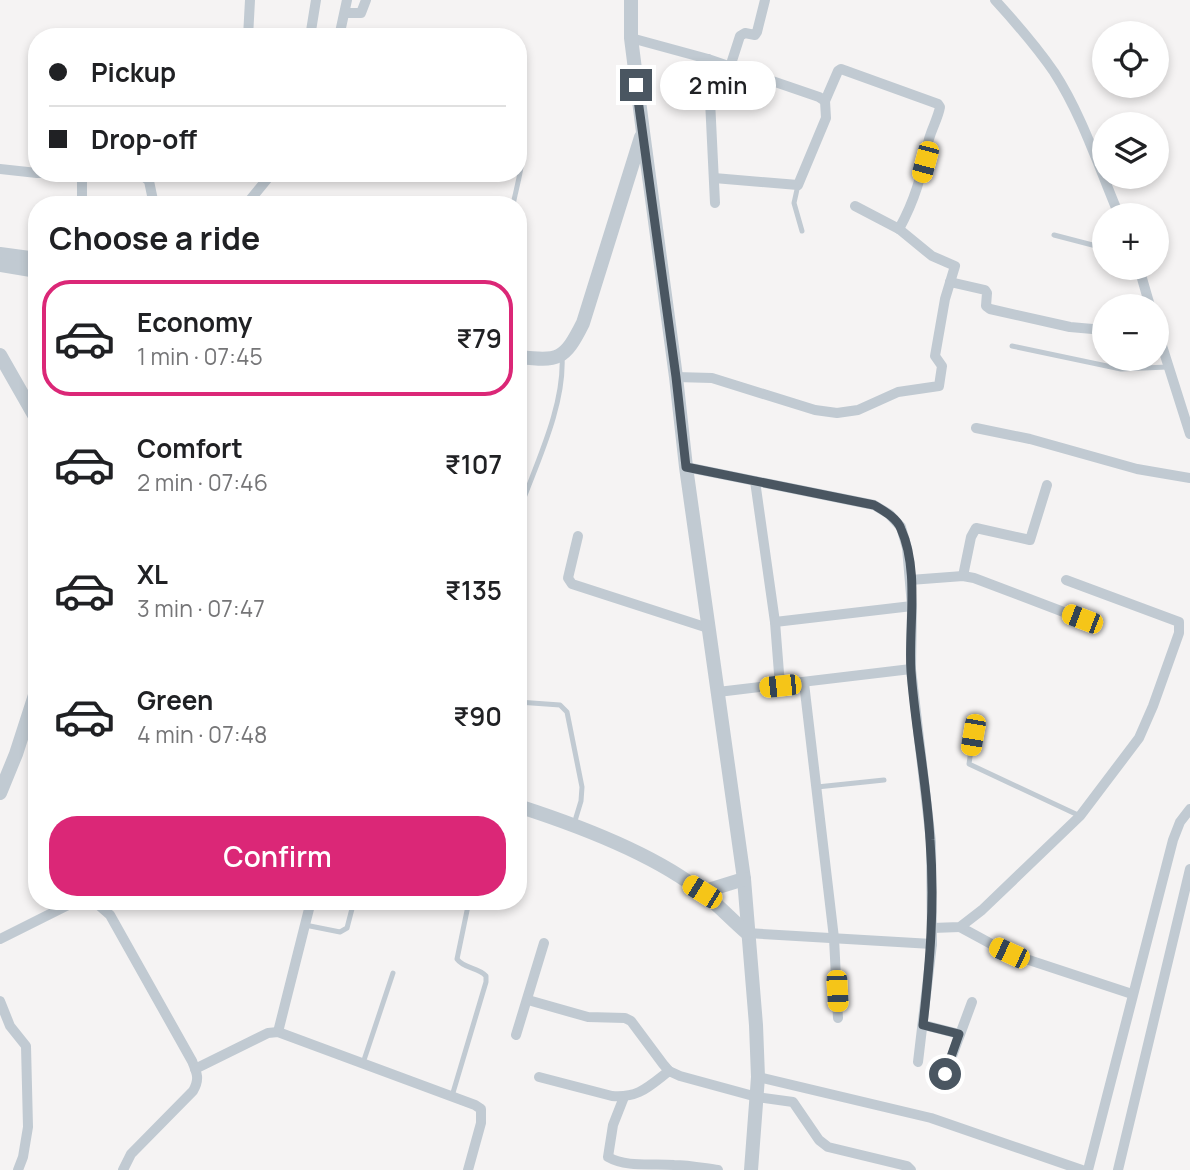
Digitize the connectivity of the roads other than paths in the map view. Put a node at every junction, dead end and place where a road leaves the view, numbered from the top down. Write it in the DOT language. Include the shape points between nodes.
graph roads {
  1 [pos="250,0"];
  2 [pos="316,0"];
  3 [pos="347,0"];
  4 [pos="366,0"];
  5 [pos="631,0"];
  6 [pos="765,0"];
  7 [pos="995,0"];
  8 [pos="345,13"];
  9 [pos="248,28"];
  10 [pos="311,28"];
  11 [pos="341,28"];
  12 [pos="631,38"];
  13 [pos="709,59"];
  14 [pos="730,67"];
  15 [pos="825,101"];
  16 [pos="642,132"];
  17 [pos="0,169"];
  18 [pos="28,172"];
  19 [pos="714,178"];
  20 [pos="265,182"];
  21 [pos="798,186"];
  22 [pos="253,196"];
  23 [pos="715,202"];
  24 [pos="1114,203"];
  25 [pos="855,206"];
  26 [pos="899,229"];
  27 [pos="802,230"];
  28 [pos="1054,235"];
  29 [pos="1092,245"];
  30 [pos="0,254"];
  31 [pos="28,258"];
  32 [pos="0,265"];
  33 [pos="28,270"];
  34 [pos="950,282"];
  35 [pos="1092,329"];
  36 [pos="1012,346"];
  37 [pos="527,352"];
  38 [pos="0,355"];
  39 [pos="562,356"];
  40 [pos="527,358"];
  41 [pos="545,359"];
  42 [pos="1092,363"];
  43 [pos="1168,371"];
  44 [pos="676,377"];
  45 [pos="28,404"];
  46 [pos="976,428"];
  47 [pos="1190,434"];
  48 [pos="686,467"];
  49 [pos="1190,478"];
  50 [pos="755,481"];
  51 [pos="1047,485"];
  52 [pos="527,489"];
  53 [pos="578,536"];
  54 [pos="963,576"];
  55 [pos="910,580"];
  56 [pos="1066,580"];
  57 [pos="912,606"];
  58 [pos="1082,619"];
  59 [pos="775,622"];
  60 [pos="708,628"];
  61 [pos="911,669"];
  62 [pos="804,683"];
  63 [pos="780,686"];
  64 [pos="718,692"];
  65 [pos="527,703"];
  66 [pos="28,717"];
  67 [pos="973,735"];
  68 [pos="884,780"];
  69 [pos="817,787"];
  70 [pos="0,793"];
  71 [pos="527,809"];
  72 [pos="1190,809"];
  73 [pos="1080,816"];
  74 [pos="574,824"];
  75 [pos="1190,869"];
  76 [pos="744,879"];
  77 [pos="702,892"];
  78 [pos="58,910"];
  79 [pos="104,910"];
  80 [pos="309,910"];
  81 [pos="352,910"];
  82 [pos="467,910"];
  83 [pos="305,925"];
  84 [pos="932,928"];
  85 [pos="960,928"];
  86 [pos="747,933"];
  87 [pos="834,937"];
  88 [pos="0,939"];
  89 [pos="544,943"];
  90 [pos="932,944"];
  91 [pos="393,973"];
  92 [pos="1132,994"];
  93 [pos="528,1000"];
  94 [pos="0,1001"];
  95 [pos="972,1002"];
  96 [pos="838,1018"];
  97 [pos="923,1025"];
  98 [pos="278,1032"];
  99 [pos="959,1034"];
  100 [pos="516,1035"];
  101 [pos="918,1062"];
  102 [pos="363,1063"];
  103 [pos="195,1069"];
  104 [pos="669,1071"];
  105 [pos="945,1074"];
  106 [pos="538,1077"];
  107 [pos="758,1077"];
  108 [pos="452,1096"];
  109 [pos="624,1097"];
  110 [pos="757,1097"];
  111 [pos="18,1170"];
  112 [pos="123,1170"];
  113 [pos="468,1170"];
  114 [pos="718,1170"];
  115 [pos="751,1170"];
  116 [pos="911,1170"];
  117 [pos="1082,1170"];
  118 [pos="1088,1170"];
  119 [pos="1118,1170"];
  1 -- 9 [label="street"];
  2 -- 10 [label="street"];
  3 -- 8 [label="street"];
  4 -- 8 [label="street" via="361,13"];
  5 -- 12 [label="street"];
  6 -- 14 [label="street" via="757,32 742,33"];
  7 -- 24 [label="street" via="1055,74 1080,120"];
  8 -- 11 [label="street"];
  12 -- 13 [label="street"];
  12 -- 16 [label="street"];
  13 -- 14 [label="street"];
  13 -- 19 [label="street"];
  14 -- 15 [label="street"];
  15 -- 21 [label="street" via="826,118"];
  15 -- 26 [label="street" via="841,69 940,107 916,194"];
  16 -- 39 [label="street" via="583,323"];
  16 -- 44 [label="street"];
  17 -- 18 [label="street"];
  19 -- 21 [label="street"];
  19 -- 23 [label="street"];
  20 -- 22 [label="street"];
  21 -- 27 [label="lane" via="794,203"];
  25 -- 26 [label="street"];
  26 -- 34 [label="street" via="932,256 953,264"];
  28 -- 29 [label="lane"];
  30 -- 31 [label="street"];
  32 -- 33 [label="street"];
  34 -- 35 [label="street" via="985,290 990,309"];
  34 -- 44 [label="street" via="935,356 942,366 941,384 936,388 898,392 837,414 712,378"];
  36 -- 42 [label="lane"];
  37 -- 41 [label="street"];
  38 -- 45 [label="street"];
  39 -- 41 [label="street"];
  39 -- 52 [label="lane" via="559,400"];
  40 -- 41 [label="street"];
  43 -- 47 [label="street"];
  44 -- 48 [label="street"];
  46 -- 49 [label="street"];
  48 -- 50 [label="street"];
  48 -- 60 [label="street"];
  50 -- 55 [label="street" via="874,505 889,514 901,527"];
  50 -- 59 [label="street"];
  51 -- 54 [label="street" via="1030,540 976,528"];
  53 -- 60 [label="street" via="568,578 572,584"];
  54 -- 55 [label="street"];
  54 -- 58 [label="street"];
  55 -- 57 [label="street"];
  56 -- 73 [label="street" via="1175,620 1180,626 1139,738"];
  57 -- 59 [label="street"];
  57 -- 61 [label="street"];
  59 -- 63 [label="street"];
  60 -- 64 [label="street"];
  61 -- 62 [label="street"];
  61 -- 84 [label="street" via="931,842"];
  62 -- 63 [label="street"];
  62 -- 69 [label="street"];
  63 -- 64 [label="street"];
  64 -- 76 [label="street"];
  65 -- 74 [label="lane" via="560,705 566,712 582,787"];
  66 -- 70 [label="street"];
  67 -- 73 [label="lane" via="968,761 974,768"];
  68 -- 69 [label="lane"];
  69 -- 87 [label="street"];
  71 -- 74 [label="street"];
  72 -- 92 [label="street" via="1172,840"];
  73 -- 85 [label="street"];
  74 -- 77 [label="street" via="662,866"];
  75 -- 119 [label="street"];
  76 -- 77 [label="street"];
  76 -- 86 [label="street"];
  77 -- 86 [label="street"];
  78 -- 88 [label="street"];
  79 -- 103 [label="street"];
  80 -- 83 [label="street"];
  81 -- 83 [label="lane" via="345,931"];
  82 -- 108 [label="lane" via="457,960 482,972 486,982"];
  83 -- 98 [label="street"];
  84 -- 85 [label="street"];
  84 -- 90 [label="street"];
  85 -- 92 [label="street" via="1009,953"];
  86 -- 87 [label="street"];
  86 -- 107 [label="street"];
  87 -- 90 [label="street"];
  87 -- 96 [label="street"];
  89 -- 93 [label="street"];
  90 -- 97 [label="street"];
  91 -- 102 [label="lane"];
  92 -- 118 [label="street"];
  93 -- 100 [label="street"];
  93 -- 104 [label="street" via="588,1017 631,1021"];
  94 -- 111 [label="street" via="10,1026 26,1046 28,1127"];
  95 -- 99 [label="street"];
  97 -- 99 [label="street"];
  97 -- 101 [label="street"];
  98 -- 102 [label="street"];
  98 -- 103 [label="street"];
  99 -- 105 [label="street"];
  102 -- 108 [label="street"];
  103 -- 112 [label="street" via="198,1083 193,1091 131,1154"];
  104 -- 109 [label="street" via="642,1092"];
  104 -- 110 [label="street"];
  106 -- 109 [label="street"];
  107 -- 110 [label="street"];
  107 -- 117 [label="street" via="931,1118"];
  108 -- 113 [label="street" via="481,1109"];
  109 -- 114 [label="street" via="608,1157"];
  110 -- 115 [label="street"];
  110 -- 116 [label="street" via="793,1102 819,1140 834,1150"];
}
